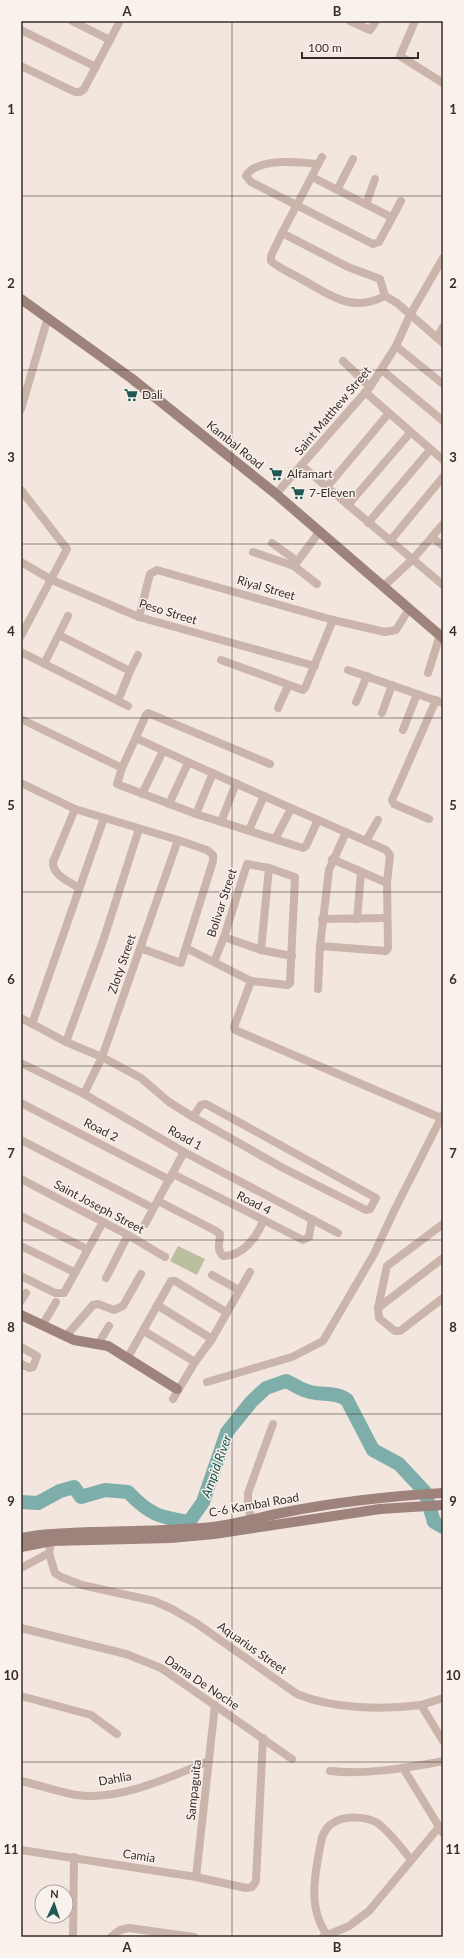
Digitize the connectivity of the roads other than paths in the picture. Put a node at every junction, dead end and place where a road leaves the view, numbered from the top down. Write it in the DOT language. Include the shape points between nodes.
graph roads {
  1 [pos="72,21"];
  2 [pos="120,21"];
  3 [pos="350,21"];
  4 [pos="415,21"];
  5 [pos="374,25"];
  6 [pos="21,30"];
  7 [pos="110,40"];
  8 [pos="21,66"];
  9 [pos="96,66"];
  10 [pos="443,84"];
  11 [pos="353,159"];
  12 [pos="312,177"];
  13 [pos="376,179"];
  14 [pos="337,190"];
  15 [pos="400,201"];
  16 [pos="366,204"];
  17 [pos="297,206"];
  18 [pos="391,217"];
  19 [pos="282,233"];
  20 [pos="443,258"];
  21 [pos="385,296"];
  22 [pos="21,298"];
  23 [pos="410,315"];
  24 [pos="48,317"];
  25 [pos="443,327"];
  26 [pos="440,340"];
  27 [pos="396,346"];
  28 [pos="343,361"];
  29 [pos="382,370"];
  30 [pos="443,384"];
  31 [pos="368,390"];
  32 [pos="21,409"];
  33 [pos="389,413"];
  34 [pos="443,421"];
  35 [pos="410,432"];
  36 [pos="430,450"];
  37 [pos="443,460"];
  38 [pos="302,466"];
  39 [pos="443,477"];
  40 [pos="327,487"];
  41 [pos="21,490"];
  42 [pos="276,494"];
  43 [pos="348,505"];
  44 [pos="368,523"];
  45 [pos="443,524"];
  46 [pos="320,531"];
  47 [pos="432,537"];
  48 [pos="390,541"];
  49 [pos="272,543"];
  50 [pos="443,546"];
  51 [pos="253,552"];
  52 [pos="413,560"];
  53 [pos="21,562"];
  54 [pos="295,564"];
  55 [pos="52,580"];
  56 [pos="317,584"];
  57 [pos="443,585"];
  58 [pos="384,586"];
  59 [pos="410,609"];
  60 [pos="68,616"];
  61 [pos="139,617"];
  62 [pos="333,620"];
  63 [pos="24,626"];
  64 [pos="59,635"];
  65 [pos="21,636"];
  66 [pos="441,636"];
  67 [pos="21,652"];
  68 [pos="138,655"];
  69 [pos="221,660"];
  70 [pos="44,664"];
  71 [pos="315,666"];
  72 [pos="348,670"];
  73 [pos="130,671"];
  74 [pos="428,673"];
  75 [pos="367,676"];
  76 [pos="392,684"];
  77 [pos="288,686"];
  78 [pos="417,694"];
  79 [pos="118,701"];
  80 [pos="439,701"];
  81 [pos="356,702"];
  82 [pos="128,706"];
  83 [pos="278,708"];
  84 [pos="382,713"];
  85 [pos="21,720"];
  86 [pos="403,730"];
  87 [pos="136,738"];
  88 [pos="163,751"];
  89 [pos="188,763"];
  90 [pos="270,764"];
  91 [pos="122,768"];
  92 [pos="213,773"];
  93 [pos="21,783"];
  94 [pos="236,783"];
  95 [pos="142,794"];
  96 [pos="264,796"];
  97 [pos="169,804"];
  98 [pos="75,809"];
  99 [pos="291,809"];
  100 [pos="196,814"];
  101 [pos="104,818"];
  102 [pos="429,819"];
  103 [pos="318,820"];
  104 [pos="378,820"];
  105 [pos="221,822"];
  106 [pos="139,829"];
  107 [pos="249,830"];
  108 [pos="346,832"];
  109 [pos="276,839"];
  110 [pos="178,840"];
  111 [pos="366,841"];
  112 [pos="332,859"];
  113 [pos="269,868"];
  114 [pos="361,873"];
  115 [pos="387,883"];
  116 [pos="79,888"];
  117 [pos="387,918"];
  118 [pos="322,919"];
  119 [pos="357,919"];
  120 [pos="224,937"];
  121 [pos="320,946"];
  122 [pos="140,948"];
  123 [pos="186,948"];
  124 [pos="261,950"];
  125 [pos="292,956"];
  126 [pos="214,962"];
  127 [pos="251,981"];
  128 [pos="318,989"];
  129 [pos="21,1018"];
  130 [pos="32,1024"];
  131 [pos="66,1042"];
  132 [pos="102,1057"];
  133 [pos="21,1063"];
  134 [pos="84,1094"];
  135 [pos="21,1103"];
  136 [pos="442,1116"];
  137 [pos="193,1117"];
  138 [pos="21,1140"];
  139 [pos="184,1152"];
  140 [pos="171,1177"];
  141 [pos="21,1179"];
  142 [pos="158,1201"];
  143 [pos="153,1208"];
  144 [pos="21,1216"];
  145 [pos="312,1219"];
  146 [pos="263,1221"];
  147 [pos="103,1222"];
  148 [pos="145,1224"];
  149 [pos="443,1224"];
  150 [pos="338,1233"];
  151 [pos="128,1235"];
  152 [pos="21,1246"];
  153 [pos="87,1249"];
  154 [pos="165,1257"];
  155 [pos="443,1258"];
  156 [pos="74,1272"];
  157 [pos="250,1272"];
  158 [pos="141,1274"];
  159 [pos="212,1275"];
  160 [pos="21,1276"];
  161 [pos="106,1278"];
  162 [pos="239,1290"];
  163 [pos="26,1293"];
  164 [pos="443,1298"];
  165 [pos="21,1301"];
  166 [pos="56,1302"];
  167 [pos="158,1305"];
  168 [pos="378,1308"];
  169 [pos="226,1312"];
  170 [pos="21,1315"];
  171 [pos="43,1324"];
  172 [pos="109,1326"];
  173 [pos="144,1331"];
  174 [pos="66,1336"];
  175 [pos="212,1339"];
  176 [pos="98,1344"];
  177 [pos="21,1347"];
  178 [pos="128,1358"];
  179 [pos="195,1362"];
  180 [pos="21,1364"];
  181 [pos="207,1382"];
  182 [pos="177,1389"];
  183 [pos="173,1399"];
  184 [pos="273,1424"];
  185 [pos="443,1494"];
  186 [pos="443,1505"];
  187 [pos="254,1524"];
  188 [pos="52,1537"];
  189 [pos="21,1538"];
  190 [pos="21,1547"];
  191 [pos="49,1553"];
  192 [pos="21,1568"];
  193 [pos="21,1628"];
  194 [pos="21,1696"];
  195 [pos="443,1698"];
  196 [pos="215,1705"];
  197 [pos="421,1705"];
  198 [pos="117,1734"];
  199 [pos="263,1738"];
  200 [pos="443,1741"];
  201 [pos="292,1759"];
  202 [pos="209,1761"];
  203 [pos="443,1761"];
  204 [pos="403,1768"];
  205 [pos="330,1771"];
  206 [pos="21,1781"];
  207 [pos="441,1830"];
  208 [pos="21,1850"];
  209 [pos="74,1857"];
  210 [pos="411,1860"];
  211 [pos="196,1877"];
  212 [pos="164,1935"];
  213 [pos="325,1936"];
  214 [pos="73,1937"];
  215 [pos="111,1937"];
  216 [pos="194,1937"];
  1 -- 7 [label="street"];
  2 -- 7 [label="street"];
  3 -- 5 [label="street" via="368,29"];
  4 -- 10 [label="street" via="400,56"];
  6 -- 9 [label="street"];
  7 -- 9 [label="street"];
  8 -- 9 [label="street" via="75,92 84,89"];
  11 -- 14 [label="street"];
  12 -- 14 [label="street"];
  12 -- 17 [label="street"];
  12 -- 17 [label="street" via="320,161 276,162 247,174 247,180"];
  13 -- 16 [label="street"];
  14 -- 16 [label="street"];
  15 -- 18 [label="street"];
  16 -- 18 [label="street"];
  17 -- 18 [label="street" via="366,242 377,244"];
  17 -- 19 [label="street"];
  19 -- 21 [label="street" via="348,267 380,279"];
  19 -- 21 [label="street" via="271,261 342,302 361,304"];
  20 -- 23 [label="street, Saint Matthew Street"];
  21 -- 23 [label="street"];
  22 -- 24 [label="main road, Kambal Road"];
  23 -- 26 [label="street"];
  23 -- 27 [label="street, Saint Matthew Street"];
  24 -- 32 [label="street"];
  24 -- 42 [label="main road, Kambal Road" via="131,378"];
  25 -- 26 [label="street"];
  27 -- 29 [label="street, Saint Matthew Street"];
  27 -- 30 [label="street"];
  28 -- 31 [label="street"];
  29 -- 31 [label="street, Saint Matthew Street"];
  29 -- 34 [label="street"];
  31 -- 33 [label="street"];
  31 -- 38 [label="street, Saint Matthew Street"];
  33 -- 35 [label="street"];
  33 -- 40 [label="street"];
  35 -- 36 [label="street"];
  35 -- 43 [label="street"];
  36 -- 37 [label="street"];
  36 -- 44 [label="street"];
  38 -- 40 [label="street"];
  38 -- 42 [label="street, Saint Matthew Street"];
  39 -- 48 [label="street"];
  40 -- 43 [label="street"];
  41 -- 55 [label="street" via="67,548"];
  42 -- 46 [label="main road, Kambal Road"];
  43 -- 44 [label="street"];
  44 -- 48 [label="street"];
  45 -- 47 [label="street"];
  46 -- 54 [label="street"];
  46 -- 58 [label="main road, Kambal Road"];
  47 -- 50 [label="street"];
  47 -- 52 [label="street"];
  48 -- 52 [label="street"];
  49 -- 54 [label="street"];
  51 -- 54 [label="street"];
  52 -- 57 [label="street"];
  52 -- 58 [label="street"];
  53 -- 55 [label="street, Peso Street"];
  54 -- 56 [label="street"];
  55 -- 61 [label="street, Peso Street"];
  55 -- 63 [label="street"];
  58 -- 59 [label="main road, Kambal Road"];
  59 -- 62 [label="street, Riyal Street" via="400,627 391,632"];
  59 -- 66 [label="main road, Kambal Road"];
  60 -- 64 [label="street"];
  61 -- 62 [label="street, Riyal Street" via="150,574 157,570"];
  61 -- 71 [label="street, Peso Street"];
  62 -- 71 [label="street"];
  63 -- 65 [label="street"];
  64 -- 70 [label="street"];
  64 -- 73 [label="street"];
  66 -- 74 [label="street"];
  67 -- 70 [label="street"];
  68 -- 73 [label="street"];
  69 -- 77 [label="street"];
  70 -- 79 [label="street"];
  71 -- 77 [label="street" via="306,688 303,690"];
  72 -- 75 [label="street"];
  73 -- 79 [label="street"];
  75 -- 76 [label="street"];
  75 -- 81 [label="street"];
  76 -- 78 [label="street"];
  76 -- 84 [label="street"];
  77 -- 83 [label="street"];
  78 -- 80 [label="street"];
  78 -- 86 [label="street"];
  79 -- 82 [label="street"];
  80 -- 102 [label="street" via="392,800 394,804"];
  85 -- 91 [label="street"];
  87 -- 88 [label="street"];
  87 -- 90 [label="street" via="148,713"];
  87 -- 91 [label="street"];
  88 -- 89 [label="street"];
  88 -- 95 [label="street"];
  89 -- 92 [label="street"];
  89 -- 97 [label="street"];
  91 -- 95 [label="street" via="117,784"];
  92 -- 94 [label="street"];
  92 -- 100 [label="street"];
  93 -- 98 [label="street"];
  94 -- 96 [label="street"];
  94 -- 105 [label="street"];
  95 -- 97 [label="street"];
  96 -- 99 [label="street"];
  96 -- 107 [label="street"];
  97 -- 100 [label="street"];
  98 -- 101 [label="street"];
  98 -- 116 [label="street" via="53,862 53,868 56,873"];
  99 -- 103 [label="street"];
  99 -- 109 [label="street"];
  100 -- 105 [label="street"];
  101 -- 106 [label="street"];
  101 -- 116 [label="street"];
  103 -- 108 [label="street"];
  103 -- 109 [label="street" via="305,848"];
  104 -- 111 [label="street"];
  105 -- 107 [label="street"];
  106 -- 110 [label="street"];
  106 -- 131 [label="street"];
  107 -- 109 [label="street"];
  108 -- 111 [label="street"];
  108 -- 112 [label="street"];
  110 -- 122 [label="street, Zloty Street"];
  110 -- 123 [label="street" via="207,850 213,855"];
  111 -- 115 [label="street" via="386,850 390,855"];
  112 -- 114 [label="street"];
  112 -- 118 [label="street"];
  113 -- 120 [label="street, Bolivar Street" via="246,866"];
  113 -- 124 [label="street"];
  113 -- 125 [label="street, Bolivar Street" via="296,878"];
  114 -- 115 [label="street"];
  114 -- 119 [label="street"];
  115 -- 117 [label="street"];
  116 -- 130 [label="street"];
  117 -- 119 [label="street"];
  117 -- 121 [label="street" via="386,951"];
  118 -- 119 [label="street"];
  118 -- 121 [label="street"];
  120 -- 124 [label="street"];
  120 -- 126 [label="street, Bolivar Street"];
  121 -- 128 [label="street"];
  122 -- 123 [label="street" via="180,964"];
  122 -- 132 [label="street, Zloty Street"];
  123 -- 126 [label="street"];
  124 -- 125 [label="street"];
  125 -- 127 [label="street, Bolivar Street" via="288,986"];
  126 -- 127 [label="street"];
  127 -- 136 [label="street" via="235,1030"];
  129 -- 130 [label="street"];
  130 -- 131 [label="street"];
  131 -- 132 [label="street"];
  132 -- 134 [label="street, Zloty Street"];
  132 -- 137 [label="street" via="141,1078 169,1102"];
  133 -- 134 [label="street, Road 1"];
  134 -- 139 [label="street, Road 1"];
  135 -- 140 [label="street, Road 2"];
  136 -- 181 [label="street" via="374,1254 323,1341 292,1357"];
  137 -- 137 [label="street" via="201,1105 206,1104 376,1198 370,1209 366,1210 283,1168"];
  138 -- 143 [label="street"];
  139 -- 140 [label="street"];
  139 -- 145 [label="street, Road 1"];
  140 -- 142 [label="street"];
  140 -- 146 [label="street, Road 4"];
  141 -- 147 [label="street, Saint Joseph Street"];
  142 -- 143 [label="street"];
  142 -- 146 [label="street" via="220,1234 218,1244 223,1256 230,1256 244,1249 258,1232"];
  143 -- 148 [label="street"];
  144 -- 153 [label="street"];
  145 -- 146 [label="street, Road 4" via="309,1237 302,1240"];
  145 -- 150 [label="street, Road 1"];
  147 -- 151 [label="street, Saint Joseph Street"];
  147 -- 153 [label="street"];
  149 -- 168 [label="street" via="387,1266"];
  151 -- 154 [label="street, Saint Joseph Street"];
  151 -- 161 [label="street"];
  152 -- 156 [label="street"];
  153 -- 156 [label="street"];
  155 -- 168 [label="street"];
  156 -- 160 [label="street" via="64,1293 56,1293"];
  157 -- 162 [label="street"];
  158 -- 174 [label="street" via="123,1306 114,1310 98,1304 93,1305"];
  159 -- 162 [label="street"];
  162 -- 169 [label="street"];
  163 -- 165 [label="street"];
  164 -- 168 [label="street" via="400,1331 395,1331 379,1318"];
  166 -- 171 [label="street"];
  167 -- 169 [label="street" via="173,1280"];
  167 -- 173 [label="street"];
  167 -- 175 [label="street"];
  169 -- 175 [label="street"];
  170 -- 171 [label="main road"];
  171 -- 174 [label="main road"];
  172 -- 176 [label="street"];
  173 -- 178 [label="street"];
  173 -- 179 [label="street"];
  174 -- 176 [label="main road"];
  175 -- 179 [label="street"];
  176 -- 178 [label="main road" via="108,1346"];
  177 -- 180 [label="street" via="37,1356 33,1367"];
  178 -- 182 [label="main road"];
  179 -- 182 [label="street"];
  182 -- 183 [label="street"];
  184 -- 187 [label="street" via="248,1493 248,1507"];
  185 -- 187 [label="main road, C-6 Kambal Road" via="403,1495 287,1512"];
  186 -- 187 [label="main road, C-6 Kambal Road" via="403,1507"];
  187 -- 188 [label="main road, C-6 Kambal Road"];
  188 -- 189 [label="main road, C-6 Kambal Road"];
  188 -- 190 [label="main road, C-6 Kambal Road"];
  188 -- 191 [label="street"];
  191 -- 192 [label="street"];
  191 -- 197 [label="street, Aquarius Street" via="55,1573 61,1577 82,1585 154,1601 172,1609 297,1694 314,1701 396,1708"];
  193 -- 196 [label="street, Dama De Noche" via="126,1654 161,1668"];
  194 -- 198 [label="street" via="90,1715"];
  195 -- 197 [label="street, Aquarius Street"];
  196 -- 199 [label="street, Dama De Noche"];
  196 -- 202 [label="street, Sampaguita"];
  197 -- 200 [label="street"];
  199 -- 201 [label="street, Dama De Noche"];
  199 -- 211 [label="street, Camia" via="256,1882 252,1887 246,1888"];
  202 -- 206 [label="street, Dahlia" via="134,1789 97,1795 72,1794"];
  202 -- 211 [label="street, Sampaguita"];
  203 -- 204 [label="street"];
  204 -- 205 [label="street" via="345,1773"];
  204 -- 207 [label="street"];
  207 -- 210 [label="street"];
  208 -- 209 [label="street, Camia"];
  209 -- 211 [label="street, Camia"];
  209 -- 214 [label="street"];
  210 -- 213 [label="street" via="369,1911 349,1926"];
  210 -- 213 [label="street" via="379,1824 357,1818 344,1819 334,1822 325,1829 314,1890 315,1905"];
  212 -- 215 [label="street" via="129,1928 120,1930"];
  212 -- 216 [label="street"];
}
